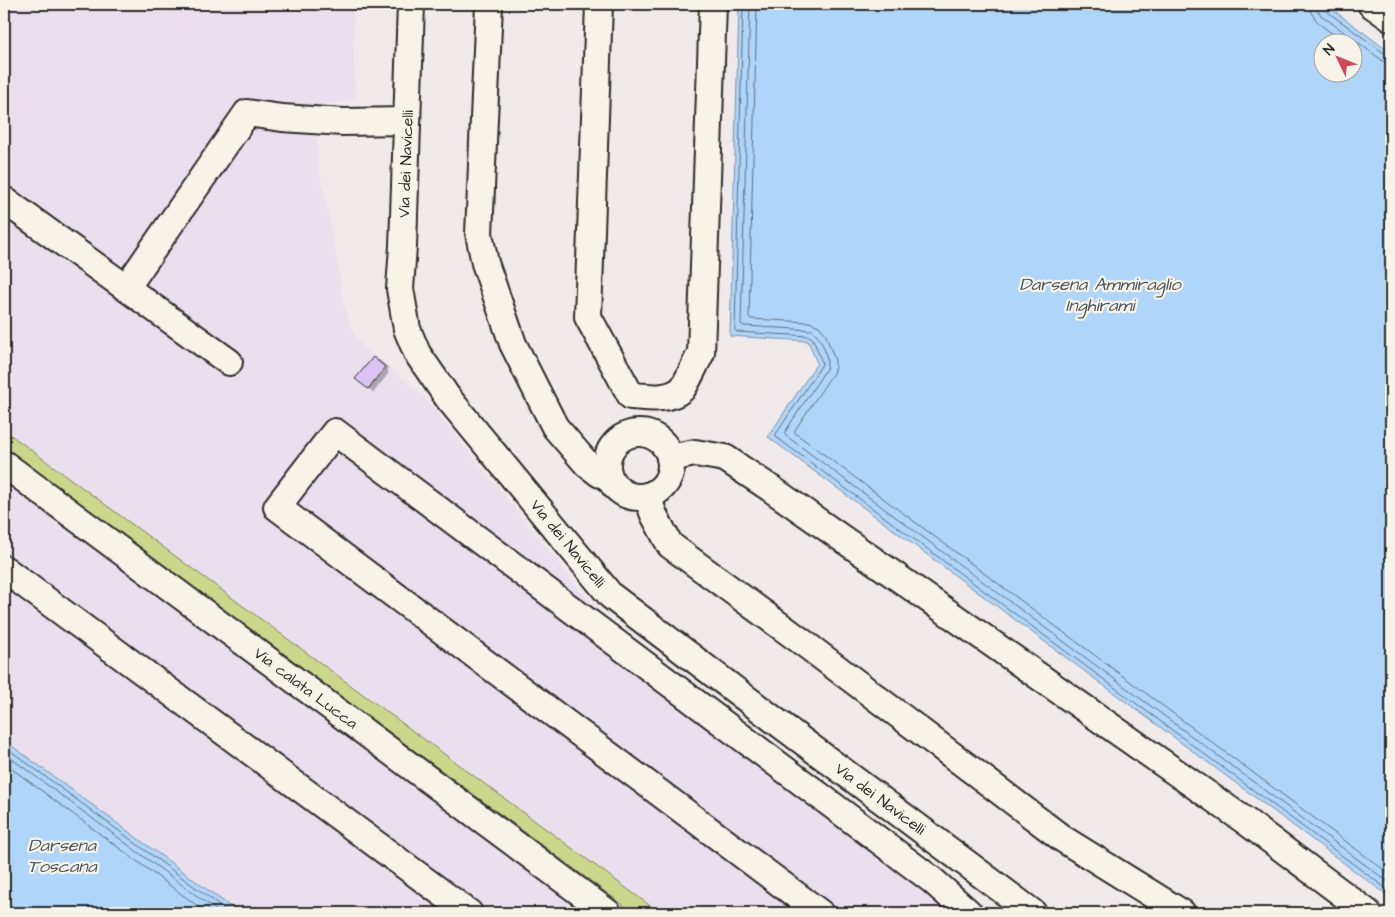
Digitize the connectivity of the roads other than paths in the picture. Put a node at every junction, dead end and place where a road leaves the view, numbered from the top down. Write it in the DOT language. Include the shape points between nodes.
graph roads {
  1 [pos="410,4"];
  2 [pos="489,4"];
  3 [pos="599,4"];
  4 [pos="713,4"];
  5 [pos="1371,4"];
  6 [pos="1391,18"];
  7 [pos="407,121"];
  8 [pos="4,200"];
  9 [pos="126,288"];
  10 [pos="229,362"];
  11 [pos="670,458"];
  12 [pos="4,464"];
  13 [pos="608,474"];
  14 [pos="647,496"];
  15 [pos="4,569"];
  16 [pos="468,913"];
  17 [pos="608,913"];
  18 [pos="820,913"];
  19 [pos="969,913"];
  20 [pos="1033,913"];
  21 [pos="1182,913"];
  22 [pos="1368,913"];
  1 -- 7 [label="lane, Via dei Navicelli"];
  2 -- 13 [label="lane" via="479,234 485,263 513,344 555,427 587,464 600,474"];
  3 -- 4 [label="lane" via="588,317 631,396 666,397 682,388 701,353"];
  5 -- 6 [label="lane"];
  7 -- 9 [label="lane" via="343,122 247,113"];
  7 -- 20 [label="lane, Via dei Navicelli" via="400,289 407,329 417,353 448,398 611,596"];
  8 -- 9 [label="lane"];
  9 -- 10 [label="lane"];
  11 -- 13 [label="lane" via="657,439 642,434 626,436 618,441 608,456"];
  11 -- 14 [label="lane" via="670,475 666,482"];
  11 -- 22 [label="lane" via="695,453 725,458 1244,820"];
  12 -- 17 [label="lane, Via calata Lucca"];
  13 -- 14 [label="lane" via="611,482 623,493 639,498"];
  14 -- 21 [label="lane" via="670,545 1063,839"];
  15 -- 16 [label="lane"];
  18 -- 19 [label="lane" via="277,507 335,432 932,880"];
}
